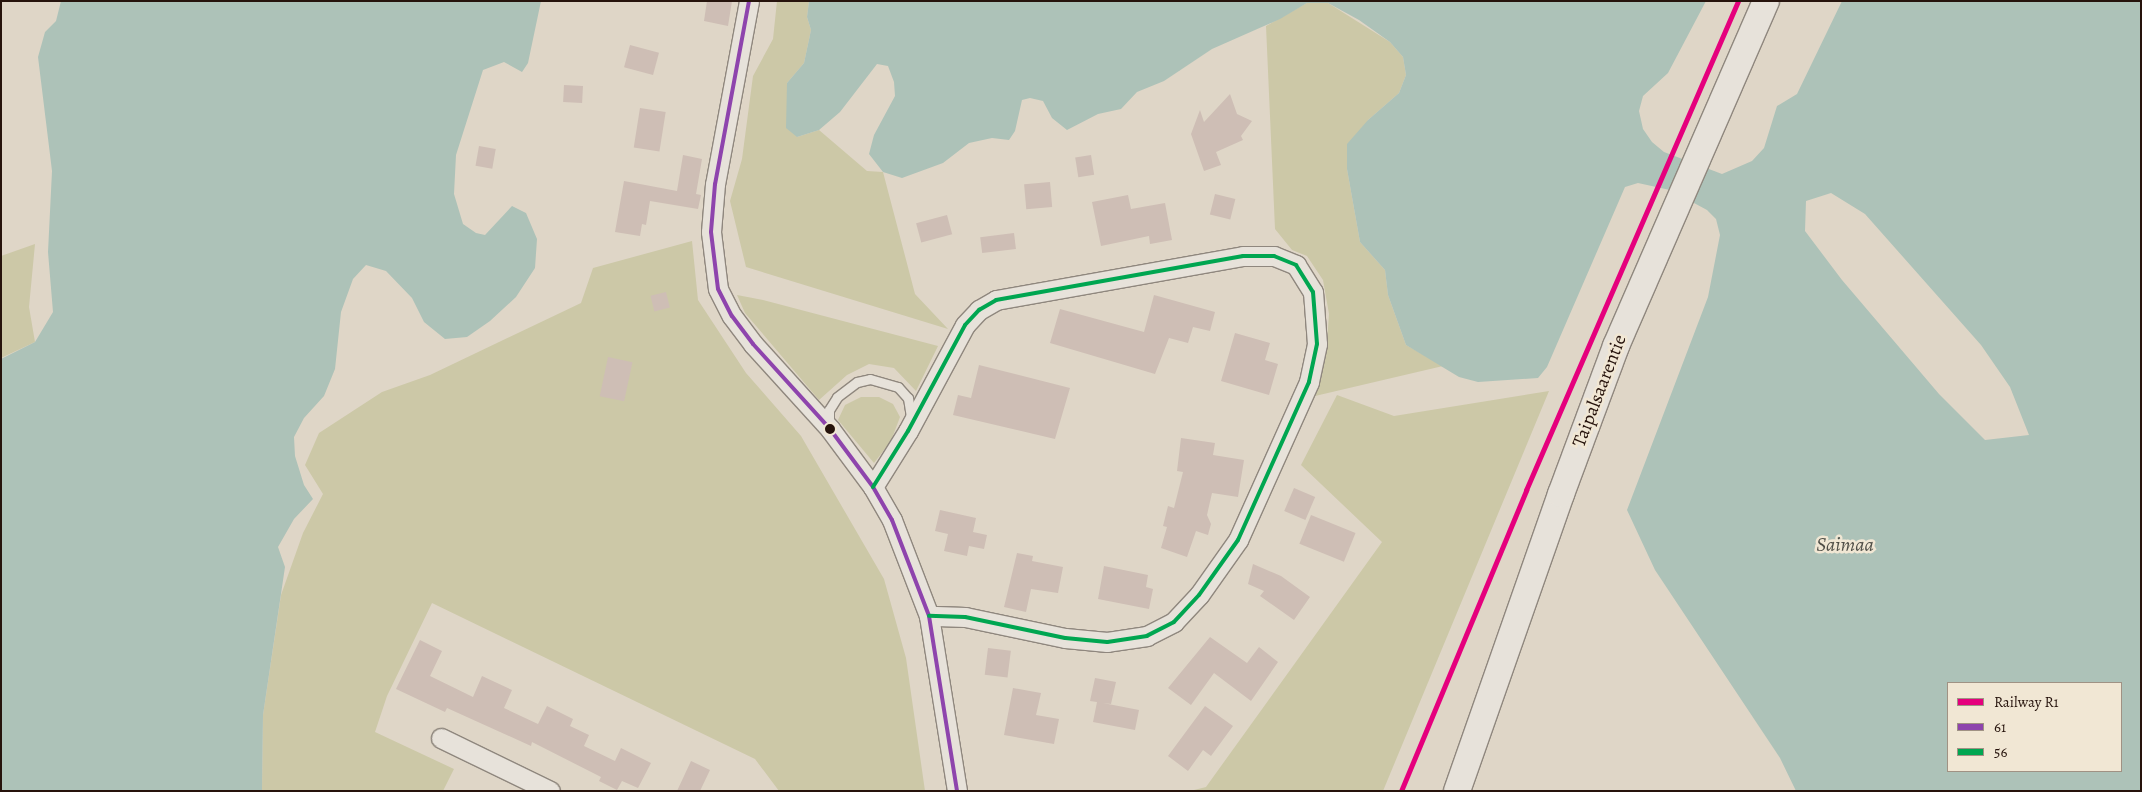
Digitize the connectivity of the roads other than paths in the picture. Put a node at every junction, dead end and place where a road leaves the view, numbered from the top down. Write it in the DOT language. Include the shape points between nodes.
graph roads {
  1 [pos="749,1"];
  2 [pos="1766,1"];
  3 [pos="830,429"];
  4 [pos="908,431"];
  5 [pos="873,487"];
  6 [pos="929,616"];
  7 [pos="441,738"];
  8 [pos="550,791"];
  9 [pos="957,791"];
  10 [pos="1457,791"];
  1 -- 3 [label="street" via="715,184 711,232 718,289 732,316 753,344"];
  2 -- 10 [label="main road, Taipalsaarentie" via="1616,346 1560,494"];
  3 -- 4 [label="lane" via="829,410 837,397 856,382 870,379 898,387 908,398 911,410"];
  3 -- 5 [label="street"];
  4 -- 5 [label="street"];
  4 -- 6 [label="street" via="965,325 979,310 996,300 1244,256 1274,256 1296,265 1313,292 1317,344 1309,382 1238,540 1174,622 1147,636 1107,642 1065,638 966,616"];
  5 -- 6 [label="street" via="892,520"];
  6 -- 9 [label="street"];
  7 -- 8 [label="street"];
}
